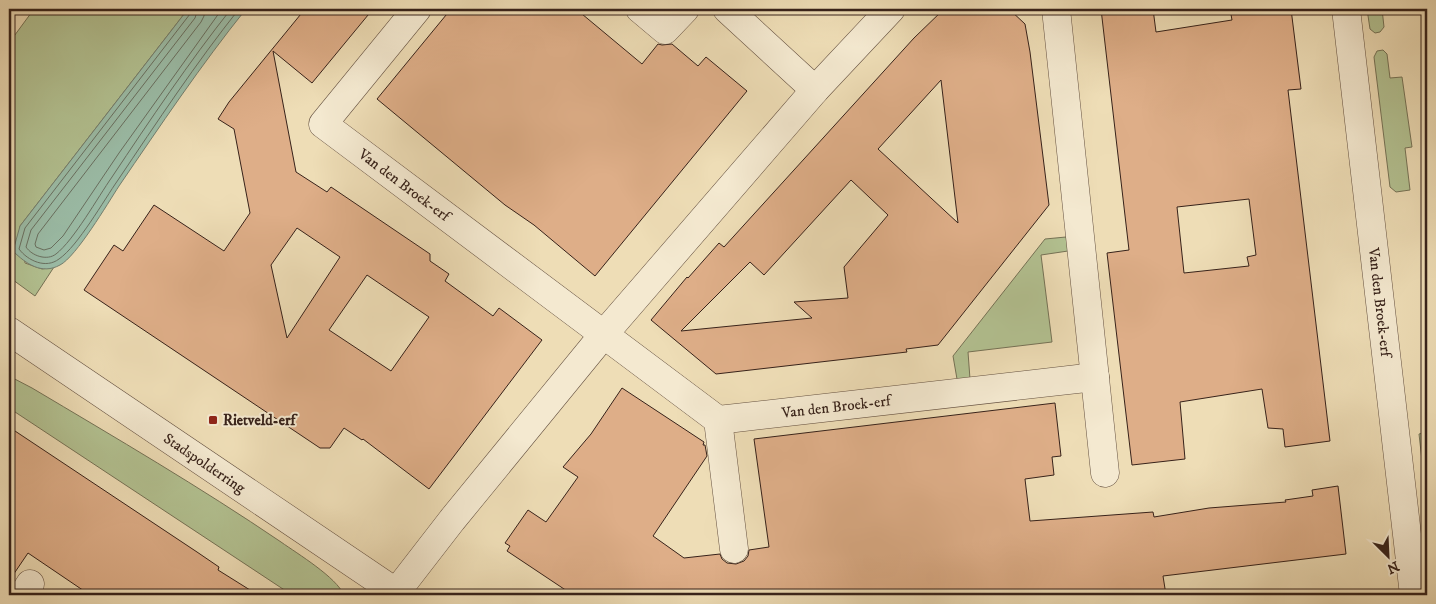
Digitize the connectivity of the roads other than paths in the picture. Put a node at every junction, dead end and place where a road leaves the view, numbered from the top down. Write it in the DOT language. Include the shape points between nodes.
graph roads {
  1 [pos="417,9"];
  2 [pos="640,9"];
  3 [pos="684,9"];
  4 [pos="727,9"];
  5 [pos="891,9"];
  6 [pos="1056,9"];
  7 [pos="1346,9"];
  8 [pos="815,90"];
  9 [pos="9,331"];
  10 [pos="604,334"];
  11 [pos="1095,377"];
  12 [pos="718,420"];
  13 [pos="1105,473"];
  14 [pos="734,549"];
  15 [pos="397,594"];
  16 [pos="1414,595"];
  1 -- 10 [label="street, Van den Broek-erf" via="323,124"];
  2 -- 3 [label="street" via="665,30"];
  4 -- 8 [label="street"];
  5 -- 8 [label="street"];
  6 -- 11 [label="street"];
  7 -- 16 [label="street, Van den Broek-erf"];
  8 -- 10 [label="street"];
  9 -- 15 [label="street, Stadspolderring"];
  10 -- 12 [label="street, Van den Broek-erf"];
  10 -- 15 [label="street" via="452,520"];
  11 -- 12 [label="street, Van den Broek-erf"];
  11 -- 13 [label="street"];
  12 -- 14 [label="street"];
}
